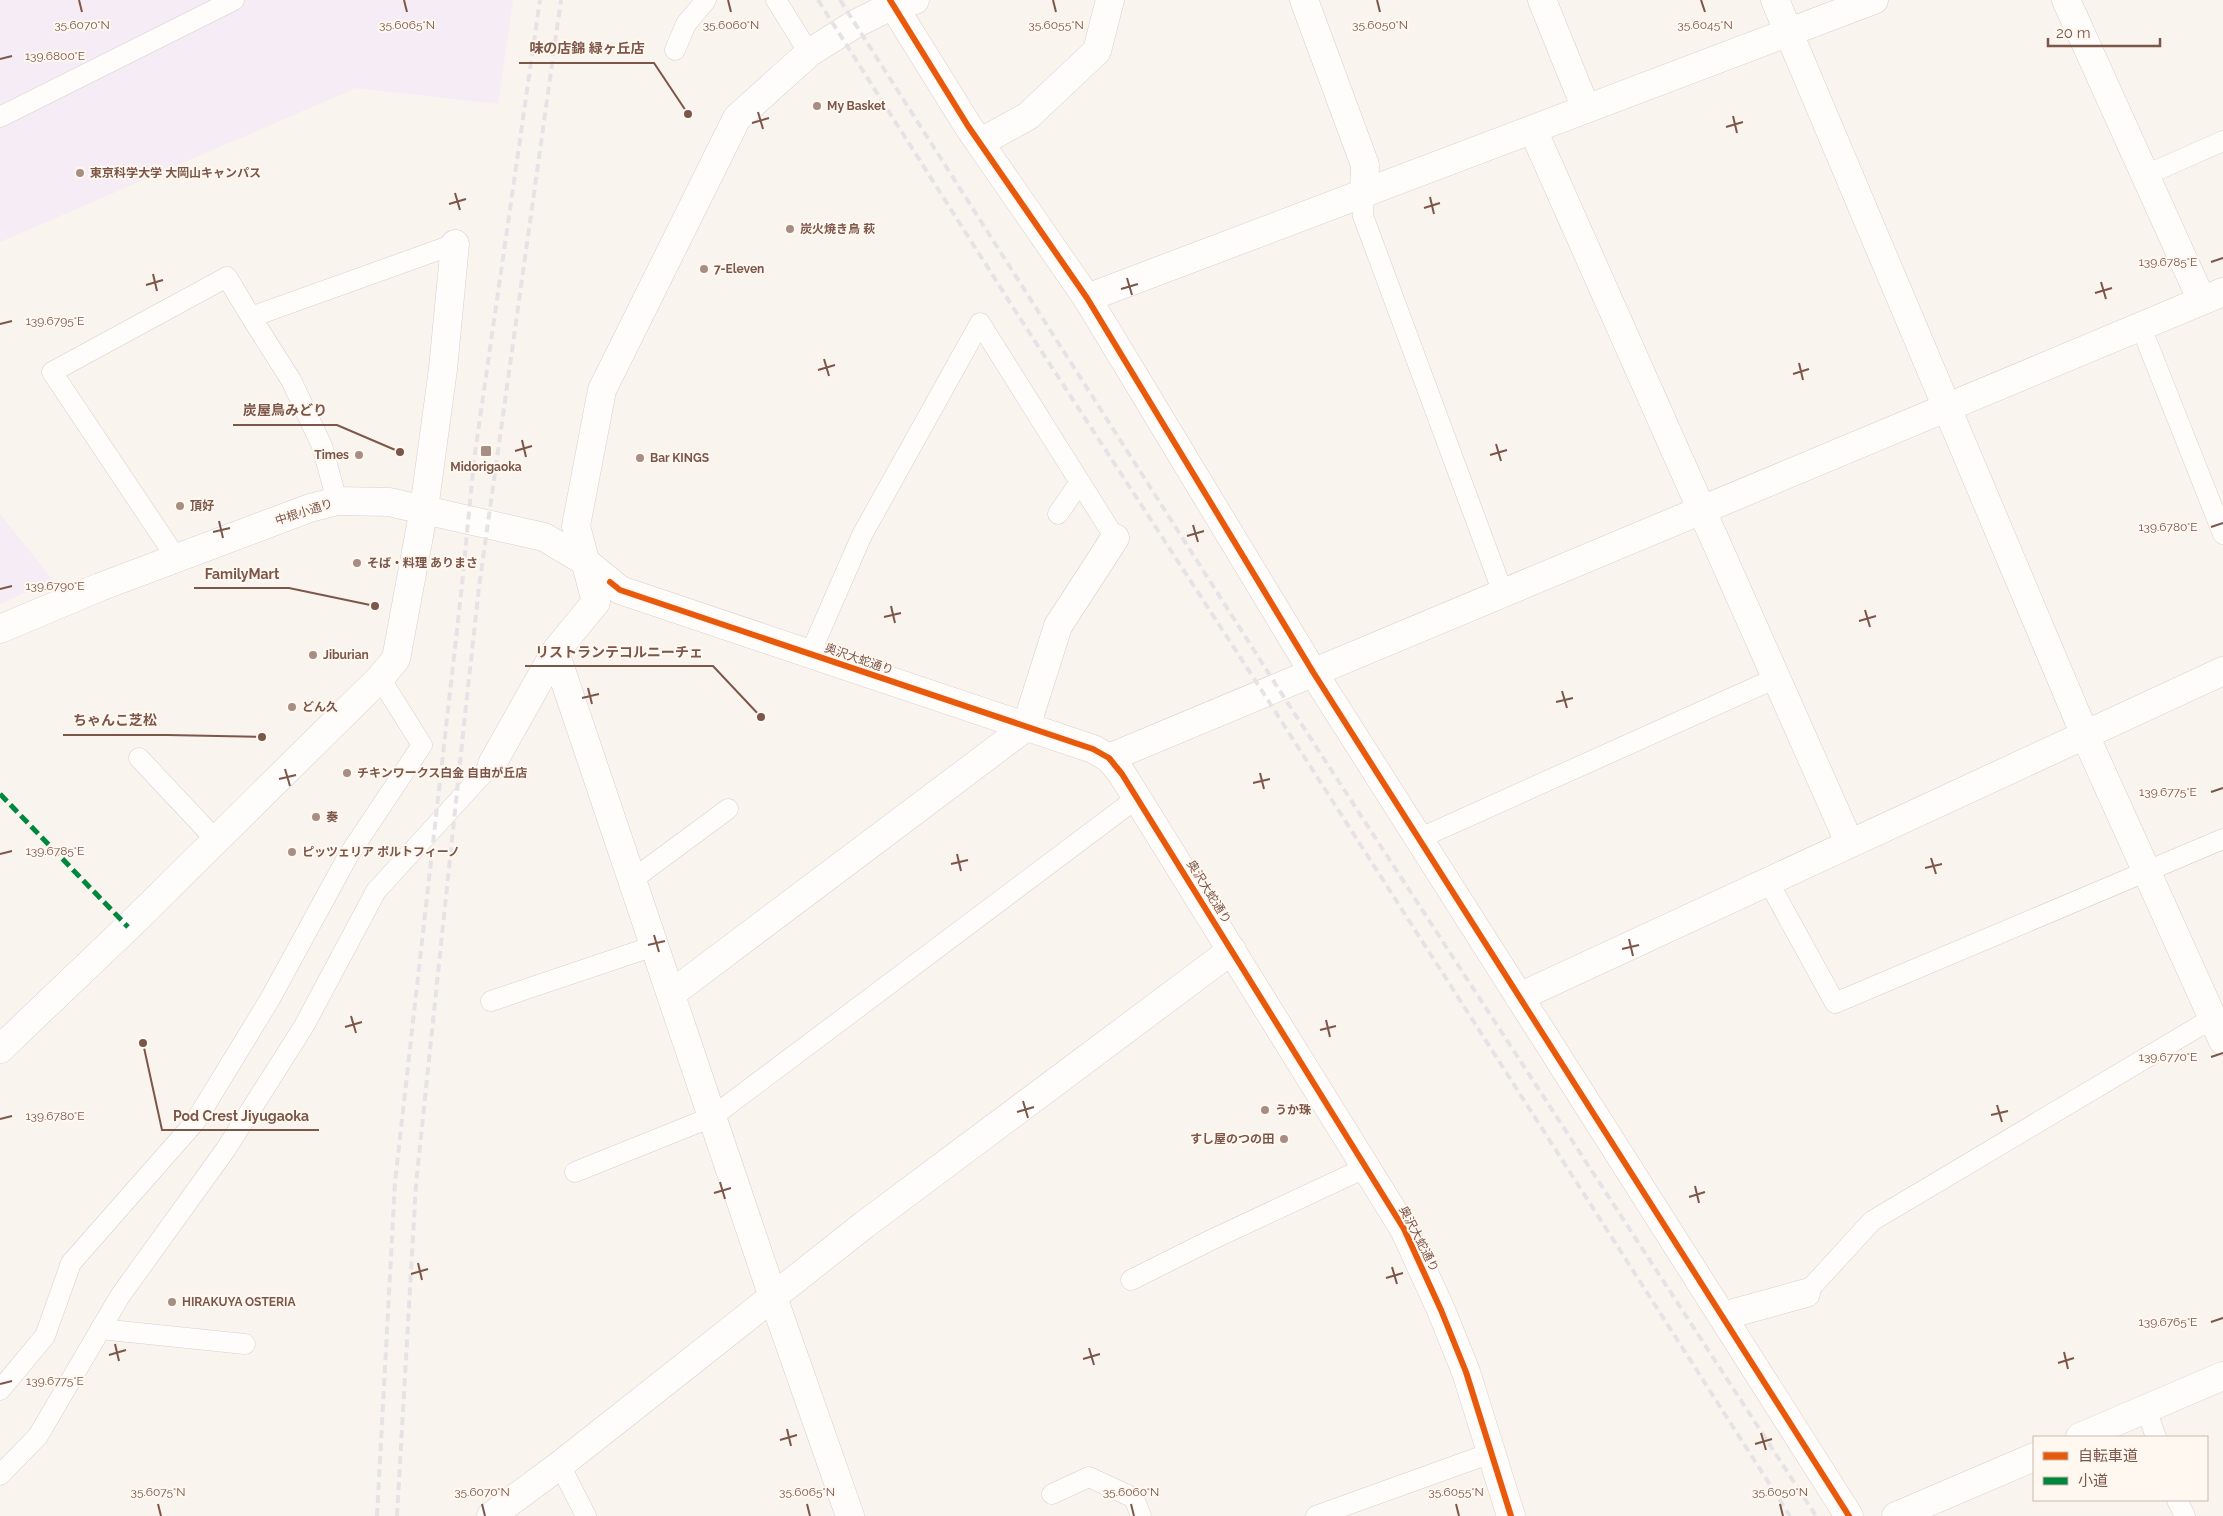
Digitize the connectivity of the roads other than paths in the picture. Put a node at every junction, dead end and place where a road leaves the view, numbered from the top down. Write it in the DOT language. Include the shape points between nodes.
graph roads {
  1 [pos="234,0"];
  2 [pos="706,0"];
  3 [pos="776,0"];
  4 [pos="1110,0"];
  5 [pos="1304,0"];
  6 [pos="1542,0"];
  7 [pos="1774,0"];
  8 [pos="1874,0"];
  9 [pos="2066,0"];
  10 [pos="899,2"];
  11 [pos="1788,33"];
  12 [pos="674,50"];
  13 [pos="809,53"];
  14 [pos="1586,109"];
  15 [pos="0,117"];
  16 [pos="1533,130"];
  17 [pos="2223,141"];
  18 [pos="981,142"];
  19 [pos="2146,175"];
  20 [pos="1364,194"];
  21 [pos="455,244"];
  22 [pos="2212,297"];
  23 [pos="1087,298"];
  24 [pos="251,317"];
  25 [pos="2141,327"];
  26 [pos="1947,408"];
  27 [pos="1080,482"];
  28 [pos="338,501"];
  29 [pos="424,509"];
  30 [pos="1702,510"];
  31 [pos="1058,514"];
  32 [pos="2223,534"];
  33 [pos="1115,538"];
  34 [pos="177,559"];
  35 [pos="586,562"];
  36 [pos="610,582"];
  37 [pos="1503,593"];
  38 [pos="0,629"];
  39 [pos="555,652"];
  40 [pos="810,654"];
  41 [pos="2223,671"];
  42 [pos="1313,672"];
  43 [pos="380,678"];
  44 [pos="1776,678"];
  45 [pos="1026,727"];
  46 [pos="2085,735"];
  47 [pos="140,758"];
  48 [pos="1109,758"];
  49 [pos="492,764"];
  50 [pos="1137,798"];
  51 [pos="728,809"];
  52 [pos="1418,839"];
  53 [pos="2223,839"];
  54 [pos="216,840"];
  55 [pos="1849,842"];
  56 [pos="2146,870"];
  57 [pos="632,880"];
  58 [pos="1768,881"];
  59 [pos="654,946"];
  60 [pos="1232,950"];
  61 [pos="671,994"];
  62 [pos="1519,997"];
  63 [pos="491,1001"];
  64 [pos="2218,1030"];
  65 [pos="0,1049"];
  66 [pos="712,1117"];
  67 [pos="1367,1167"];
  68 [pos="575,1172"];
  69 [pos="1131,1280"];
  70 [pos="1806,1293"];
  71 [pos="773,1297"];
  72 [pos="1723,1316"];
  73 [pos="100,1329"];
  74 [pos="245,1344"];
  75 [pos="2223,1376"];
  76 [pos="0,1390"];
  77 [pos="2146,1409"];
  78 [pos="2082,1436"];
  79 [pos="2156,1436"];
  80 [pos="1491,1454"];
  81 [pos="2033,1457"];
  82 [pos="560,1465"];
  83 [pos="0,1475"];
  84 [pos="1052,1494"];
  85 [pos="2178,1501"];
  86 [pos="491,1516"];
  87 [pos="586,1516"];
  88 [pos="850,1516"];
  89 [pos="1141,1516"];
  90 [pos="1316,1516"];
  91 [pos="1511,1516"];
  92 [pos="1850,1516"];
  93 [pos="1896,1516"];
  94 [pos="2185,1516"];
  1 -- 15 [label="lane"];
  2 -- 12 [label="lane" via="686,24"];
  3 -- 13 [label="lane"];
  4 -- 18 [label="street" via="1097,51 1028,116"];
  5 -- 20 [label="street" via="1365,165"];
  6 -- 14 [label="street"];
  7 -- 11 [label="street"];
  8 -- 11 [label="street"];
  9 -- 19 [label="street"];
  10 -- 13 [label="street" via="855,24"];
  10 -- 18 [label="street" via="968,126"];
  11 -- 14 [label="street"];
  11 -- 26 [label="street"];
  13 -- 35 [label="street" via="737,118 602,390 576,526"];
  14 -- 16 [label="street"];
  16 -- 20 [label="street"];
  16 -- 30 [label="street"];
  17 -- 19 [label="lane"];
  18 -- 23 [label="street"];
  19 -- 22 [label="street"];
  20 -- 23 [label="street"];
  20 -- 37 [label="lane" via="1363,216"];
  21 -- 24 [label="lane"];
  21 -- 29 [label="street" via="443,369"];
  22 -- 25 [label="street"];
  23 -- 42 [label="street"];
  24 -- 28 [label="lane" via="291,380 322,446"];
  24 -- 34 [label="lane" via="227,277 52,372"];
  25 -- 26 [label="street"];
  25 -- 32 [label="lane"];
  26 -- 30 [label="street"];
  26 -- 46 [label="street"];
  27 -- 31 [label="lane"];
  27 -- 33 [label="lane"];
  27 -- 40 [label="lane" via="980,323 862,535"];
  28 -- 29 [label="street, 中根小通り" via="389,502"];
  28 -- 34 [label="street, 中根小通り" via="310,508"];
  29 -- 35 [label="street, 中根小通り" via="544,537"];
  29 -- 43 [label="street" via="396,659"];
  30 -- 37 [label="street"];
  30 -- 44 [label="street"];
  33 -- 45 [label="street" via="1058,626"];
  34 -- 38 [label="street, 中根小通り"];
  35 -- 36 [label="street, 中根小通り"];
  35 -- 39 [label="street" via="596,602"];
  36 -- 40 [label="street, 奥沢大蛇通り" via="620,590"];
  37 -- 42 [label="street"];
  39 -- 49 [label="street"];
  39 -- 57 [label="street"];
  40 -- 45 [label="street, 奥沢大蛇通り"];
  41 -- 46 [label="street"];
  42 -- 48 [label="street"];
  42 -- 52 [label="street"];
  43 -- 54 [label="street"];
  43 -- 76 [label="lane" via="422,745 348,856 270,1000 196,1122 71,1263 45,1336"];
  44 -- 52 [label="lane"];
  44 -- 55 [label="street"];
  45 -- 48 [label="street, 奥沢大蛇通り" via="1093,749"];
  45 -- 61 [label="street"];
  46 -- 55 [label="street"];
  46 -- 56 [label="street"];
  47 -- 54 [label="lane"];
  48 -- 50 [label="street, 奥沢大蛇通り"];
  49 -- 73 [label="lane" via="376,890 304,1026 226,1149 120,1296"];
  50 -- 60 [label="street, 奥沢大蛇通り"];
  50 -- 66 [label="lane"];
  51 -- 57 [label="lane"];
  52 -- 62 [label="street"];
  53 -- 56 [label="lane"];
  54 -- 65 [label="street"];
  55 -- 58 [label="street"];
  56 -- 58 [label="lane" via="1835,1003"];
  56 -- 64 [label="street"];
  57 -- 59 [label="street"];
  58 -- 62 [label="street"];
  59 -- 61 [label="street"];
  59 -- 63 [label="lane"];
  60 -- 67 [label="street, 奥沢大蛇通り"];
  60 -- 71 [label="street" via="864,1225"];
  61 -- 66 [label="street"];
  62 -- 72 [label="street"];
  64 -- 70 [label="lane" via="1872,1221"];
  66 -- 68 [label="lane"];
  66 -- 71 [label="street"];
  67 -- 69 [label="lane"];
  67 -- 80 [label="street, 奥沢大蛇通り" via="1404,1229 1441,1310 1466,1372"];
  70 -- 72 [label="street"];
  71 -- 82 [label="street"];
  71 -- 88 [label="street"];
  72 -- 92 [label="street"];
  73 -- 74 [label="lane"];
  73 -- 83 [label="lane" via="38,1436"];
  75 -- 77 [label="street"];
  77 -- 78 [label="street"];
  77 -- 79 [label="lane"];
  80 -- 90 [label="lane"];
  80 -- 91 [label="street, 奥沢大蛇通り"];
  81 -- 93 [label="street"];
  82 -- 86 [label="street"];
  82 -- 87 [label="lane"];
  84 -- 89 [label="lane" via="1089,1477 1134,1498"];
  85 -- 94 [label="lane"];
}
